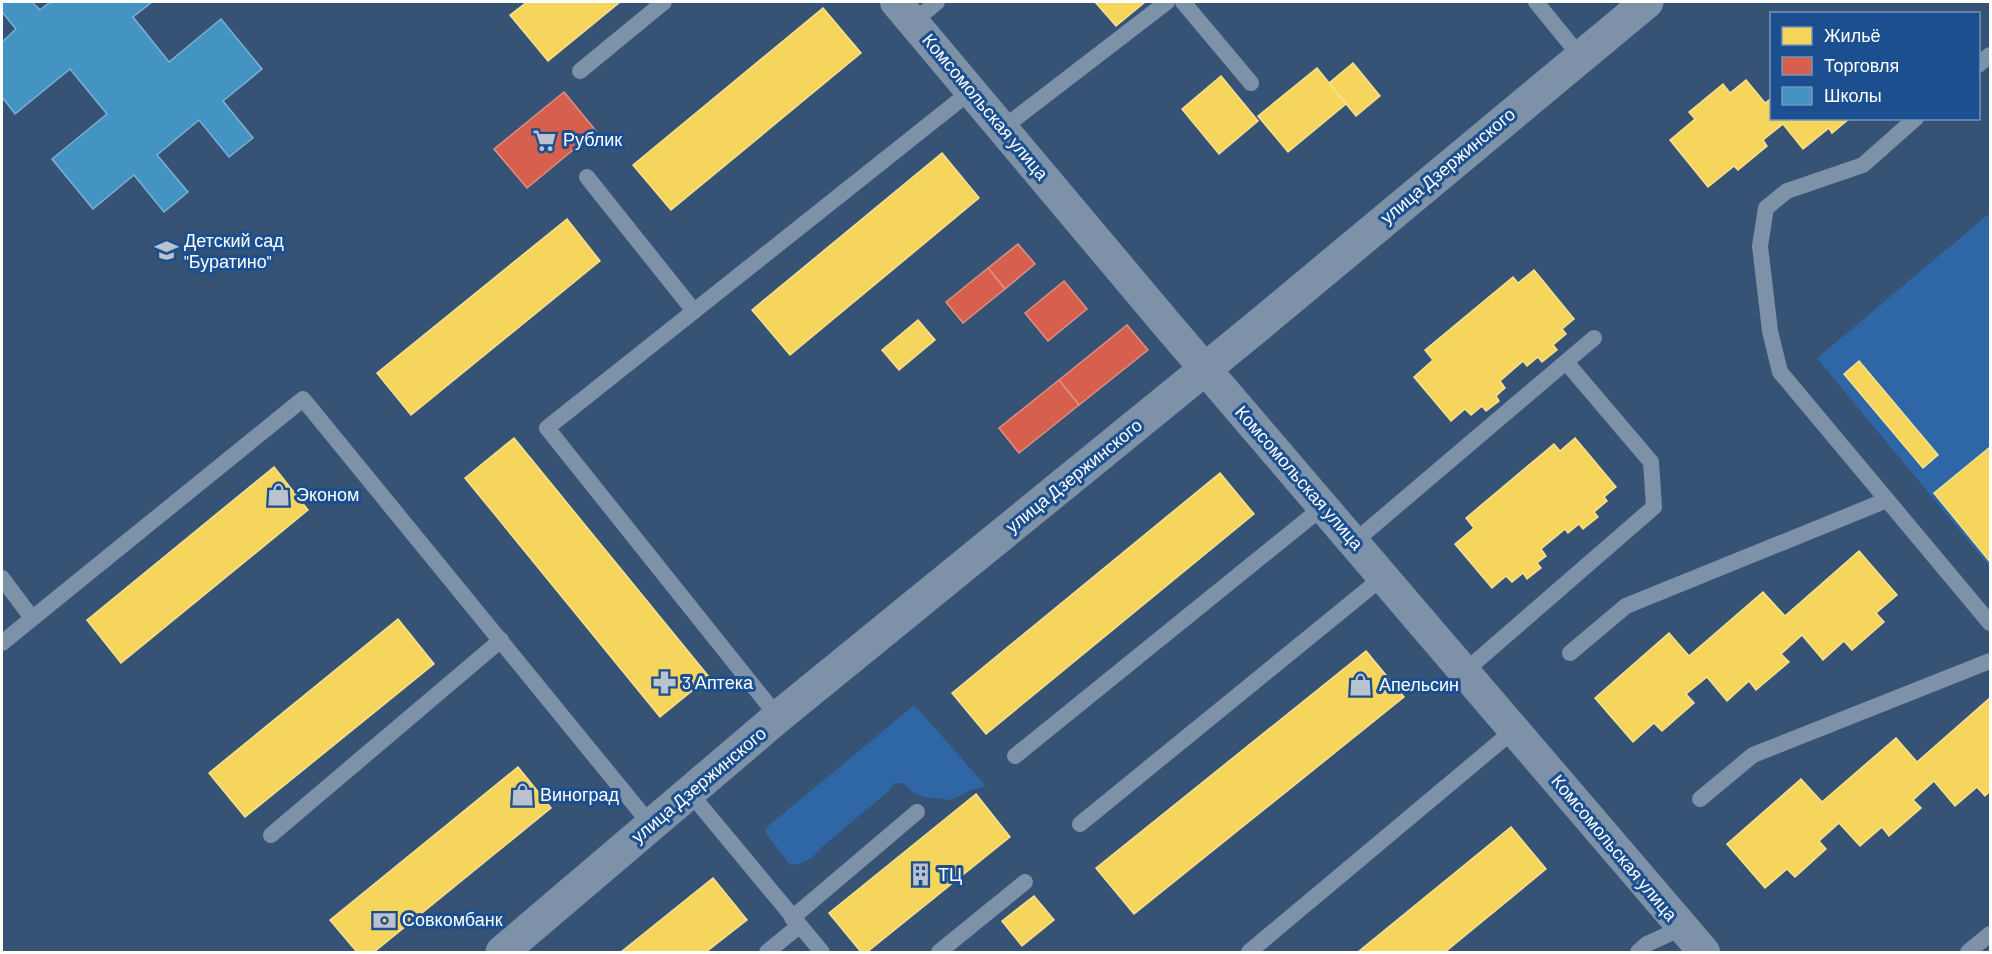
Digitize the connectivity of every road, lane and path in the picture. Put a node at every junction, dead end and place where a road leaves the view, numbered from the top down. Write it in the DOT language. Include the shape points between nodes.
graph roads {
  1 [pos="664,2"];
  2 [pos="937,2"];
  3 [pos="1167,2"];
  4 [pos="1183,2"];
  5 [pos="1536,2"];
  6 [pos="1647,2"];
  7 [pos="904,12"];
  8 [pos="1580,57"];
  9 [pos="580,71"];
  10 [pos="1251,82"];
  11 [pos="971,91"];
  12 [pos="1914,120"];
  13 [pos="1003,128"];
  14 [pos="587,177"];
  15 [pos="694,311"];
  16 [pos="1594,338"];
  17 [pos="1566,362"];
  18 [pos="1205,367"];
  19 [pos="1887,500"];
  20 [pos="1324,506"];
  21 [pos="1354,542"];
  22 [pos="1383,577"];
  23 [pos="2,578"];
  24 [pos="32,618"];
  25 [pos="1990,623"];
  26 [pos="501,640"];
  27 [pos="2,644"];
  28 [pos="1570,653"];
  29 [pos="1990,662"];
  30 [pos="1464,672"];
  31 [pos="778,717"];
  32 [pos="1514,730"];
  33 [pos="1015,756"];
  34 [pos="690,793"];
  35 [pos="1700,799"];
  36 [pos="917,812"];
  37 [pos="1080,824"];
  38 [pos="651,825"];
  39 [pos="271,835"];
  40 [pos="1024,882"];
  41 [pos="796,922"];
  42 [pos="1682,928"];
  43 [pos="1990,934"];
  44 [pos="502,952"];
  45 [pos="767,952"];
  46 [pos="822,952"];
  47 [pos="939,952"];
  48 [pos="1249,952"];
  49 [pos="1638,952"];
  50 [pos="1704,952"];
  51 [pos="1968,952"];
  1 -- 9 [label="lane"];
  2 -- 7 [label="lane"];
  3 -- 13 [label="lane"];
  4 -- 10 [label="lane"];
  5 -- 8 [label="lane"];
  6 -- 8 [label="street, улица Дзержинского"];
  7 -- 11 [label="street, Комсомольская улица"];
  8 -- 18 [label="street, улица Дзержинского"];
  11 -- 13 [label="street, Комсомольская улица"];
  11 -- 15 [label="lane"];
  12 -- 19 [label="lane" via="1863,165 1787,191 1766,208 1760,246 1770,331 1780,372"];
  13 -- 18 [label="street, Комсомольская улица"];
  14 -- 15 [label="lane"];
  15 -- 31 [label="lane" via="547,428"];
  16 -- 17 [label="lane"];
  17 -- 21 [label="lane"];
  17 -- 30 [label="lane" via="1651,462 1654,507"];
  18 -- 20 [label="street, Комсомольская улица"];
  18 -- 31 [label="street, улица Дзержинского"];
  19 -- 25 [label="lane"];
  19 -- 28 [label="lane" via="1626,606"];
  20 -- 21 [label="street, Комсомольская улица"];
  20 -- 33 [label="lane"];
  21 -- 22 [label="street, Комсомольская улица"];
  22 -- 30 [label="street, Комсомольская улица"];
  22 -- 37 [label="lane"];
  23 -- 24 [label="lane"];
  24 -- 26 [label="lane" via="303,399"];
  24 -- 27 [label="lane"];
  26 -- 38 [label="lane"];
  26 -- 39 [label="lane"];
  29 -- 35 [label="lane" via="1753,755"];
  30 -- 32 [label="street, Комсомольская улица"];
  31 -- 34 [label="street, улица Дзержинского"];
  32 -- 42 [label="street, Комсомольская улица"];
  32 -- 48 [label="lane"];
  34 -- 38 [label="street, улица Дзержинского"];
  34 -- 41 [label="lane"];
  36 -- 41 [label="lane"];
  38 -- 44 [label="street, улица Дзержинского"];
  40 -- 47 [label="lane"];
  41 -- 45 [label="lane"];
  41 -- 46 [label="lane"];
  42 -- 49 [label="lane"];
  42 -- 50 [label="street, Комсомольская улица"];
  43 -- 51 [label="lane"];
}
